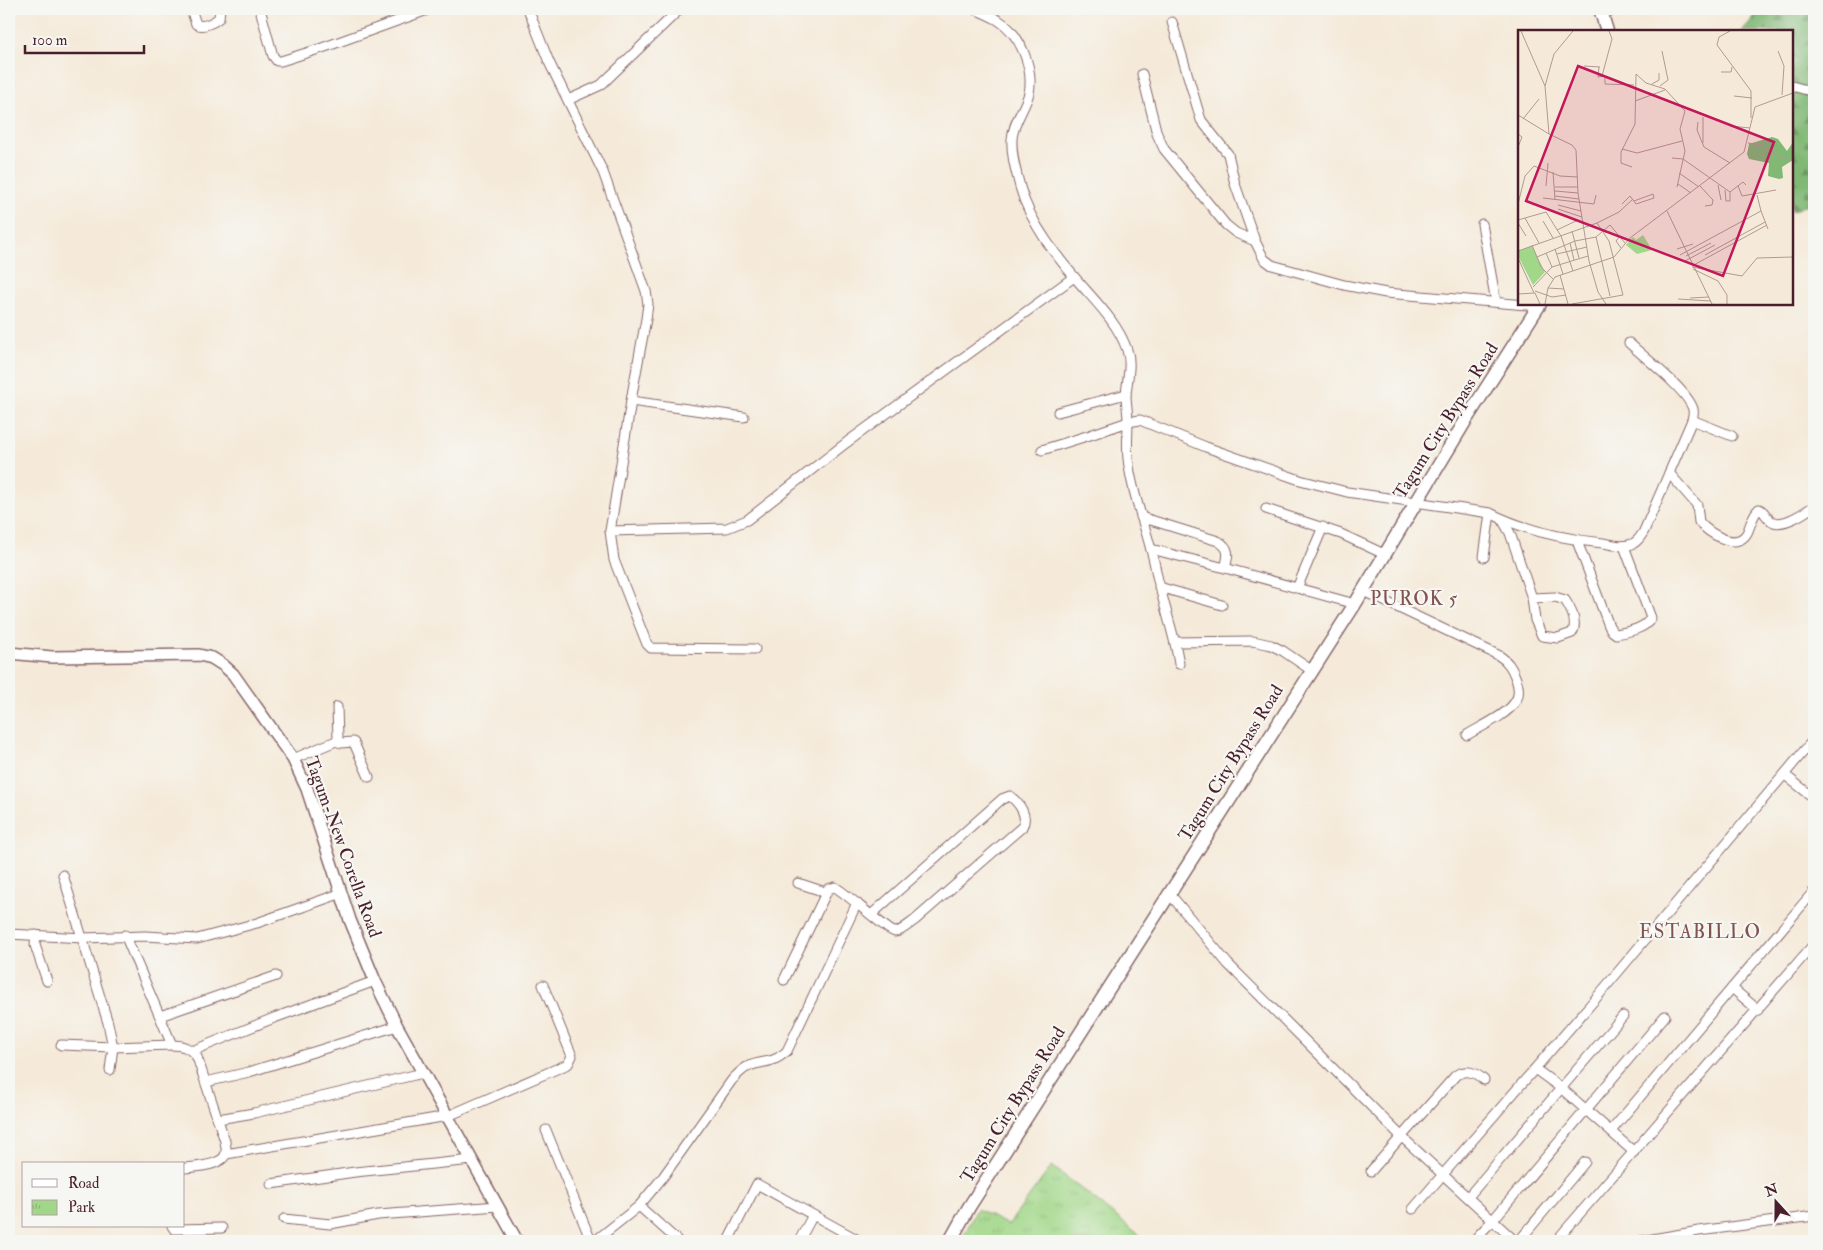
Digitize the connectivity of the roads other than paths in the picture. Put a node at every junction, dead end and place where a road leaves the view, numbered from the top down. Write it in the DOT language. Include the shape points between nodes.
graph roads {
  1 [pos="191,9"];
  2 [pos="220,9"];
  3 [pos="260,9"];
  4 [pos="430,9"];
  5 [pos="528,9"];
  6 [pos="680,9"];
  7 [pos="974,9"];
  8 [pos="1616,9"];
  9 [pos="1601,11"];
  10 [pos="1172,22"];
  11 [pos="1607,30"];
  12 [pos="1142,74"];
  13 [pos="1793,86"];
  14 [pos="1814,92"];
  15 [pos="568,100"];
  16 [pos="1482,224"];
  17 [pos="1255,240"];
  18 [pos="1074,277"];
  19 [pos="1496,302"];
  20 [pos="1518,304"];
  21 [pos="1539,305"];
  22 [pos="1629,343"];
  23 [pos="1126,394"];
  24 [pos="631,401"];
  25 [pos="1058,412"];
  26 [pos="744,416"];
  27 [pos="1692,420"];
  28 [pos="1128,422"];
  29 [pos="1732,436"];
  30 [pos="1042,450"];
  31 [pos="1669,473"];
  32 [pos="1417,502"];
  33 [pos="1814,506"];
  34 [pos="1266,509"];
  35 [pos="1490,513"];
  36 [pos="1141,517"];
  37 [pos="1502,519"];
  38 [pos="1324,527"];
  39 [pos="610,531"];
  40 [pos="1576,541"];
  41 [pos="1624,546"];
  42 [pos="1151,549"];
  43 [pos="1384,554"];
  44 [pos="1484,557"];
  45 [pos="1225,568"];
  46 [pos="1160,587"];
  47 [pos="1297,588"];
  48 [pos="1363,591"];
  49 [pos="1532,598"];
  50 [pos="1355,604"];
  51 [pos="1222,605"];
  52 [pos="1176,642"];
  53 [pos="755,648"];
  54 [pos="9,653"];
  55 [pos="1179,664"];
  56 [pos="1311,670"];
  57 [pos="337,707"];
  58 [pos="1467,735"];
  59 [pos="1814,739"];
  60 [pos="336,741"];
  61 [pos="293,759"];
  62 [pos="1784,775"];
  63 [pos="369,777"];
  64 [pos="1814,798"];
  65 [pos="63,875"];
  66 [pos="798,883"];
  67 [pos="1814,891"];
  68 [pos="825,892"];
  69 [pos="342,893"];
  70 [pos="1169,893"];
  71 [pos="857,904"];
  72 [pos="872,914"];
  73 [pos="9,934"];
  74 [pos="36,935"];
  75 [pos="125,936"];
  76 [pos="83,938"];
  77 [pos="1814,944"];
  78 [pos="276,976"];
  79 [pos="784,980"];
  80 [pos="47,981"];
  81 [pos="375,981"];
  82 [pos="543,985"];
  83 [pos="1732,988"];
  84 [pos="1758,1010"];
  85 [pos="160,1016"];
  86 [pos="1623,1016"];
  87 [pos="1665,1016"];
  88 [pos="397,1026"];
  89 [pos="61,1045"];
  90 [pos="172,1045"];
  91 [pos="114,1047"];
  92 [pos="192,1051"];
  93 [pos="1535,1069"];
  94 [pos="110,1070"];
  95 [pos="423,1072"];
  96 [pos="1484,1080"];
  97 [pos="206,1082"];
  98 [pos="1561,1088"];
  99 [pos="1585,1111"];
  100 [pos="448,1116"];
  101 [pos="218,1119"];
  102 [pos="546,1130"];
  103 [pos="1611,1131"];
  104 [pos="1402,1137"];
  105 [pos="1634,1152"];
  106 [pos="226,1154"];
  107 [pos="472,1160"];
  108 [pos="1585,1162"];
  109 [pos="185,1168"];
  110 [pos="1371,1172"];
  111 [pos="1444,1175"];
  112 [pos="271,1184"];
  113 [pos="1468,1197"];
  114 [pos="498,1206"];
  115 [pos="639,1206"];
  116 [pos="1413,1209"];
  117 [pos="813,1214"];
  118 [pos="1814,1216"];
  119 [pos="284,1219"];
  120 [pos="1493,1220"];
  121 [pos="173,1228"];
  122 [pos="222,1228"];
  123 [pos="1474,1239"];
  124 [pos="517,1241"];
  125 [pos="593,1241"];
  126 [pos="678,1241"];
  127 [pos="728,1241"];
  128 [pos="799,1241"];
  129 [pos="860,1241"];
  130 [pos="950,1241"];
  131 [pos="1517,1241"];
  132 [pos="1556,1241"];
  133 [pos="1642,1241"];
  1 -- 2 [label="street" via="196,24 202,26 219,18"];
  3 -- 4 [label="street" via="277,61"];
  5 -- 15 [label="street"];
  6 -- 15 [label="street" via="601,85"];
  7 -- 18 [label="street" via="999,20 1008,28 1023,53 1030,78 1022,112 1014,125 1013,159 1032,219"];
  8 -- 9 [label="street"];
  9 -- 11 [label="main road"];
  10 -- 17 [label="street" via="1201,120 1228,154"];
  12 -- 17 [label="street" via="1164,149 1226,225 1236,233"];
  13 -- 14 [label="street"];
  15 -- 24 [label="street" via="602,172 646,291 646,319"];
  16 -- 19 [label="street"];
  17 -- 19 [label="street" via="1264,259 1272,265 1344,285 1386,293"];
  18 -- 23 [label="street" via="1104,311 1122,338 1129,359"];
  18 -- 39 [label="street" via="853,438 747,520 727,528"];
  19 -- 20 [label="street"];
  21 -- 32 [label="main road, Tagum City Bypass Road"];
  22 -- 27 [label="street" via="1685,396 1693,408"];
  23 -- 25 [label="street"];
  23 -- 28 [label="street"];
  24 -- 26 [label="street"];
  24 -- 39 [label="street"];
  27 -- 29 [label="street"];
  27 -- 31 [label="street"];
  28 -- 30 [label="street"];
  28 -- 32 [label="street" via="1145,422 1300,480 1347,492"];
  28 -- 36 [label="street" via="1129,466"];
  31 -- 33 [label="street" via="1696,503 1699,522 1716,536 1728,540 1742,538 1759,509 1777,523"];
  31 -- 41 [label="street" via="1644,531 1633,544"];
  32 -- 35 [label="street"];
  32 -- 43 [label="main road, Tagum City Bypass Road"];
  34 -- 38 [label="street"];
  35 -- 37 [label="street"];
  35 -- 44 [label="street"];
  36 -- 42 [label="street"];
  36 -- 45 [label="street" via="1225,545 1228,550"];
  37 -- 40 [label="street" via="1546,535"];
  37 -- 49 [label="street" via="1510,533"];
  38 -- 43 [label="street"];
  38 -- 47 [label="street"];
  39 -- 53 [label="street" via="614,560 643,634 652,648"];
  40 -- 41 [label="street"];
  40 -- 41 [label="street" via="1609,626 1616,634 1643,625 1651,618"];
  42 -- 45 [label="street"];
  42 -- 46 [label="street"];
  43 -- 48 [label="main road, Tagum City Bypass Road"];
  45 -- 47 [label="street"];
  46 -- 51 [label="street"];
  46 -- 52 [label="street"];
  47 -- 50 [label="street"];
  48 -- 50 [label="main road, Tagum City Bypass Road"];
  48 -- 58 [label="street" via="1505,659 1518,685 1515,703"];
  49 -- 49 [label="street" via="1566,600 1575,623 1572,634 1558,638 1542,636 1535,620"];
  50 -- 56 [label="main road, Tagum City Bypass Road"];
  52 -- 55 [label="street"];
  52 -- 56 [label="street" via="1253,641 1284,651"];
  54 -- 61 [label="main road, Tagum-New Corella Road" via="52,657 191,655 212,658 243,686"];
  56 -- 70 [label="main road, Tagum City Bypass Road"];
  57 -- 60 [label="street"];
  59 -- 62 [label="street"];
  60 -- 61 [label="street"];
  60 -- 63 [label="street" via="354,743"];
  61 -- 69 [label="main road, Tagum-New Corella Road" via="307,789"];
  62 -- 64 [label="street"];
  62 -- 93 [label="street"];
  65 -- 76 [label="street"];
  66 -- 68 [label="street"];
  67 -- 83 [label="street"];
  68 -- 71 [label="street" via="834,886"];
  68 -- 79 [label="street"];
  69 -- 75 [label="street" via="257,923 197,939"];
  69 -- 81 [label="main road, Tagum-New Corella Road"];
  70 -- 104 [label="street" via="1228,964"];
  70 -- 130 [label="main road, Tagum City Bypass Road"];
  71 -- 72 [label="street"];
  71 -- 115 [label="street" via="787,1051 778,1060 746,1067 736,1076 664,1178"];
  72 -- 72 [label="street" via="884,927 900,931 1022,827 1025,815 1010,796 1002,799"];
  73 -- 74 [label="street"];
  74 -- 76 [label="street"];
  74 -- 80 [label="street" via="37,951"];
  75 -- 76 [label="street"];
  75 -- 85 [label="street"];
  76 -- 91 [label="street"];
  77 -- 84 [label="street"];
  78 -- 85 [label="street"];
  81 -- 88 [label="main road, Tagum-New Corella Road"];
  81 -- 92 [label="street"];
  82 -- 100 [label="street" via="570,1050 571,1060 562,1068"];
  83 -- 84 [label="street"];
  83 -- 103 [label="street"];
  84 -- 105 [label="street"];
  85 -- 90 [label="street"];
  86 -- 98 [label="street"];
  87 -- 99 [label="street"];
  88 -- 95 [label="main road, Tagum-New Corella Road"];
  88 -- 97 [label="street" via="249,1072"];
  89 -- 91 [label="street"];
  90 -- 91 [label="street"];
  90 -- 92 [label="street"];
  91 -- 94 [label="street"];
  92 -- 97 [label="street"];
  93 -- 98 [label="street"];
  93 -- 111 [label="street"];
  95 -- 100 [label="main road, Tagum-New Corella Road"];
  95 -- 101 [label="street"];
  96 -- 104 [label="street" via="1469,1072 1456,1075"];
  97 -- 101 [label="street"];
  98 -- 99 [label="street"];
  98 -- 113 [label="street"];
  99 -- 103 [label="street"];
  99 -- 120 [label="street"];
  100 -- 106 [label="street"];
  100 -- 107 [label="main road, Tagum-New Corella Road"];
  101 -- 106 [label="street"];
  102 -- 125 [label="street"];
  103 -- 105 [label="street"];
  104 -- 110 [label="street"];
  104 -- 111 [label="street"];
  105 -- 132 [label="street"];
  106 -- 109 [label="street" via="217,1163"];
  107 -- 112 [label="street"];
  107 -- 114 [label="main road, Tagum-New Corella Road"];
  108 -- 131 [label="street"];
  111 -- 113 [label="street"];
  111 -- 116 [label="street"];
  113 -- 120 [label="street"];
  114 -- 119 [label="street" via="378,1215 330,1224"];
  114 -- 124 [label="main road, Tagum-New Corella Road"];
  115 -- 125 [label="street"];
  115 -- 126 [label="street"];
  117 -- 127 [label="street" via="757,1184"];
  117 -- 128 [label="street"];
  117 -- 129 [label="street"];
  118 -- 133 [label="street"];
  120 -- 123 [label="street"];
  120 -- 131 [label="street"];
  121 -- 122 [label="street"];
}
